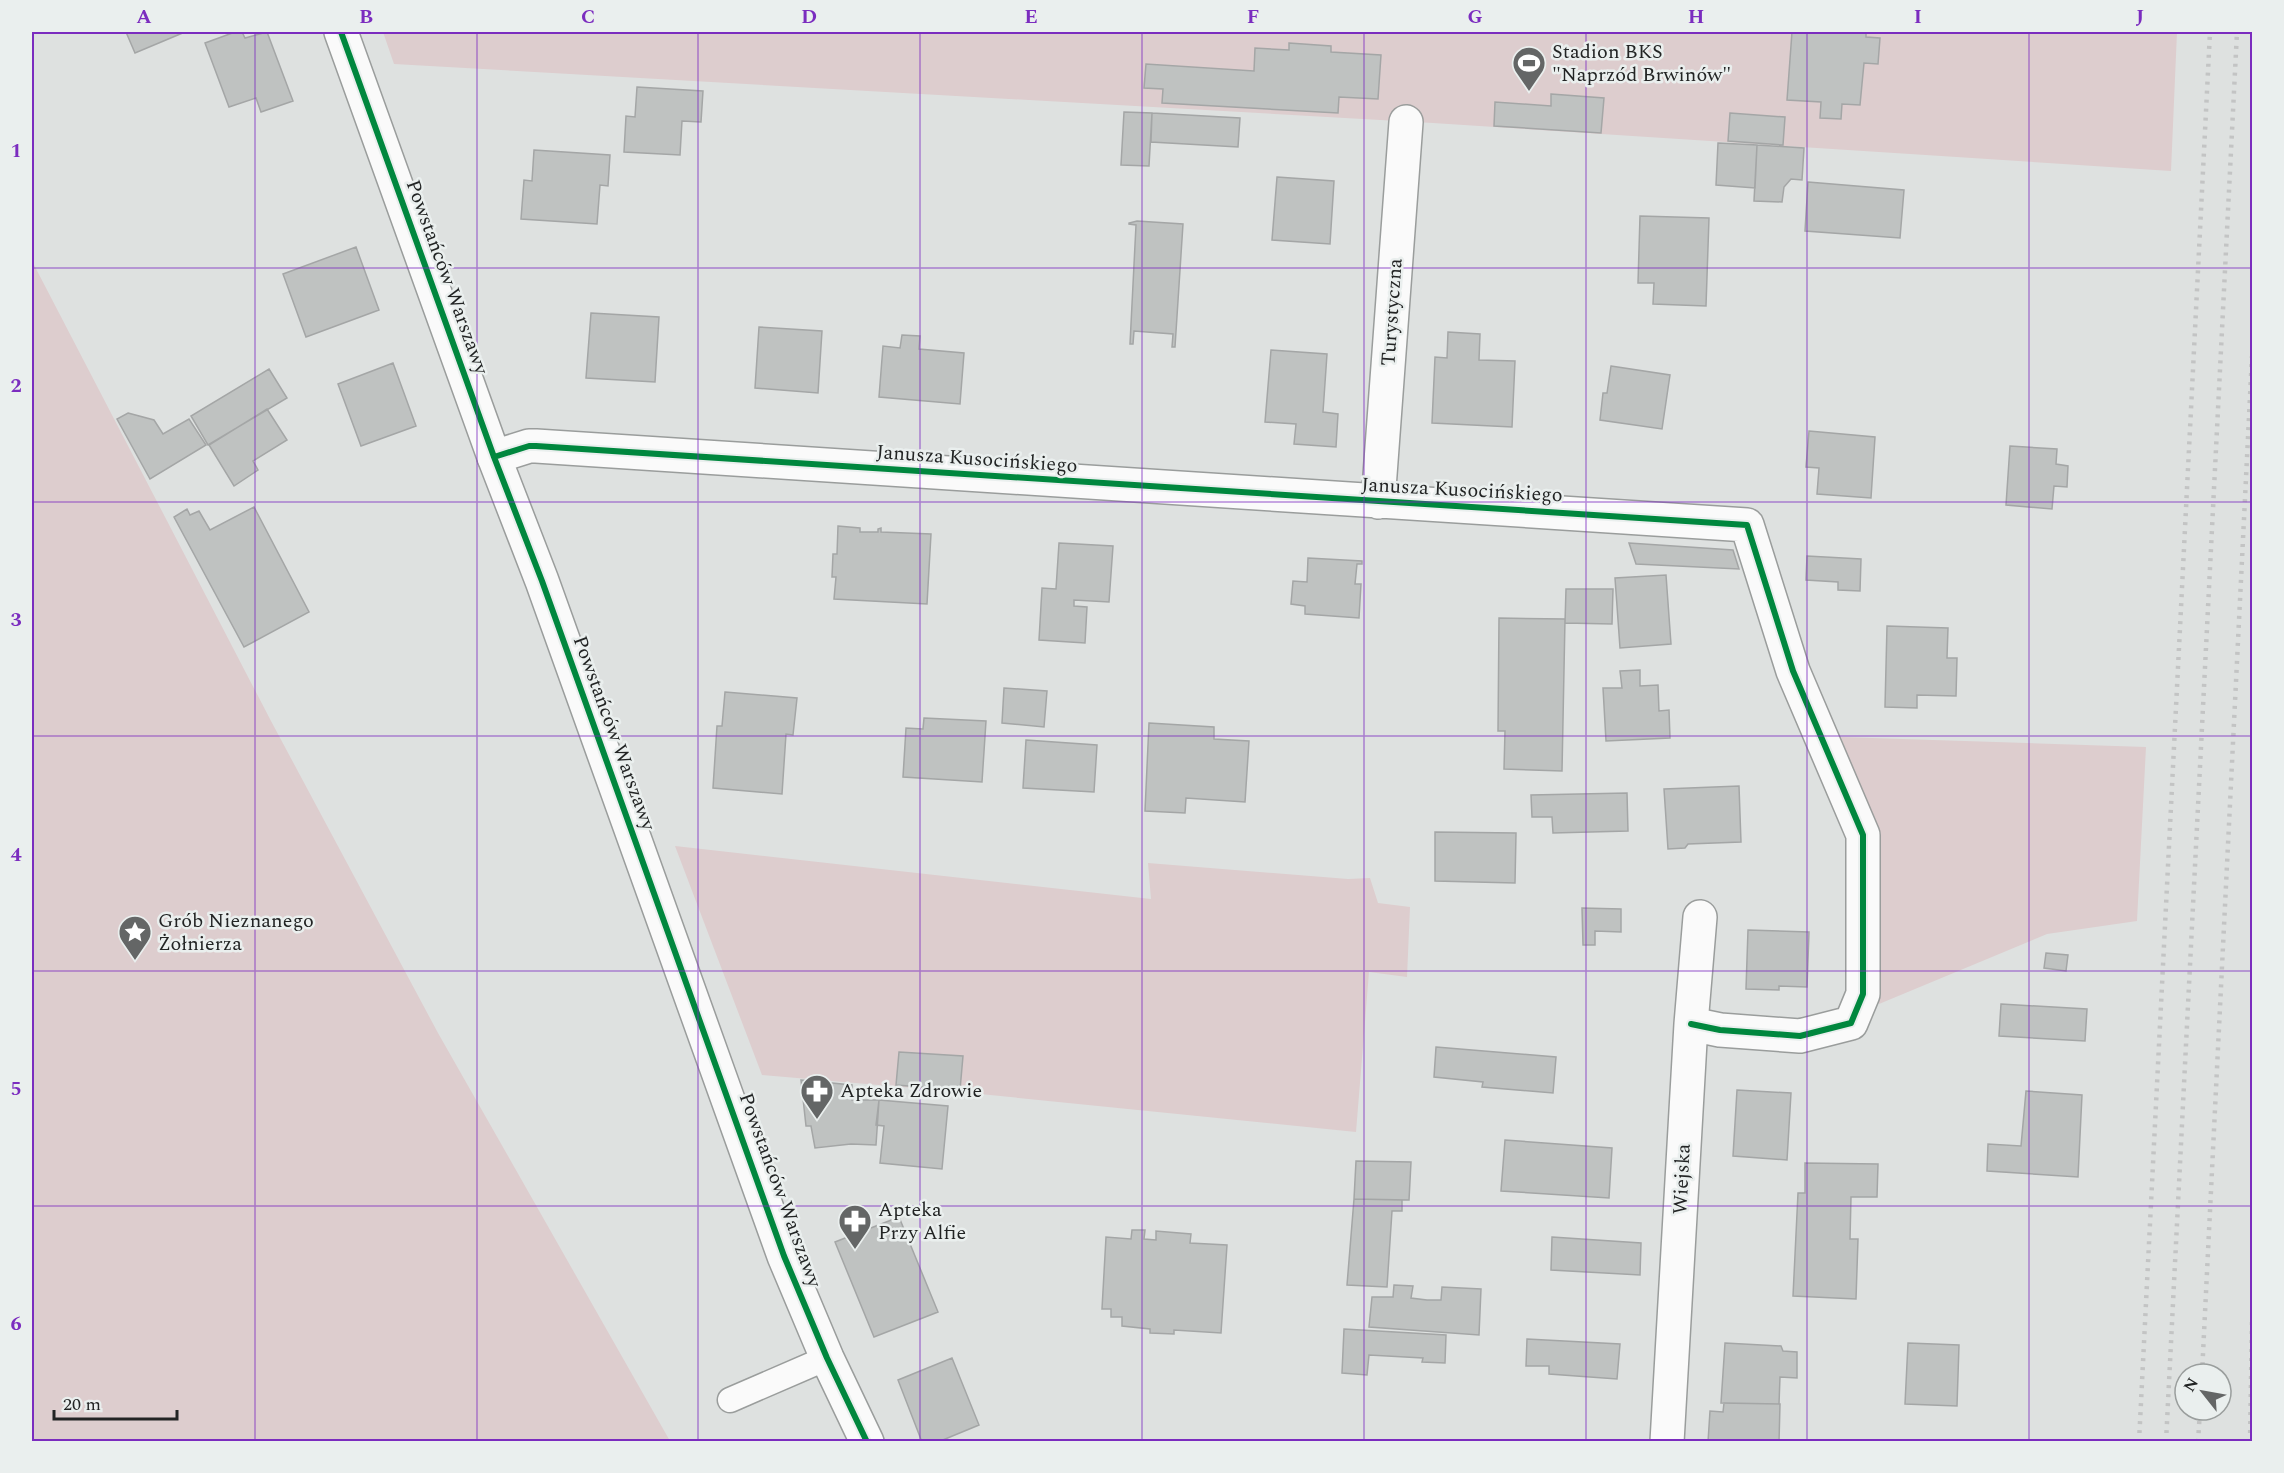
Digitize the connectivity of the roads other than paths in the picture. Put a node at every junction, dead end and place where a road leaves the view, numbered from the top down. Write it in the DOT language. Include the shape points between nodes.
graph roads {
  1 [pos="340,32"];
  2 [pos="1406,122"];
  3 [pos="494,457"];
  4 [pos="1378,502"];
  5 [pos="1700,917"];
  6 [pos="1691,1024"];
  7 [pos="827,1358"];
  8 [pos="730,1400"];
  9 [pos="867,1442"];
  10 [pos="1667,1442"];
  1 -- 3 [label="street, Powstańców Warszawy"];
  2 -- 4 [label="street, Turystyczna"];
  3 -- 4 [label="street, Janusza Kusocińskiego" via="536,446"];
  3 -- 7 [label="street, Powstańców Warszawy" via="778,1239"];
  4 -- 6 [label="street, Janusza Kusocińskiego" via="1747,525 1793,671 1863,835 1863,994 1851,1023 1800,1036"];
  5 -- 6 [label="street, Wiejska"];
  6 -- 10 [label="street, Wiejska"];
  7 -- 8 [label="lane"];
  7 -- 9 [label="street, Powstańców Warszawy"];
}
